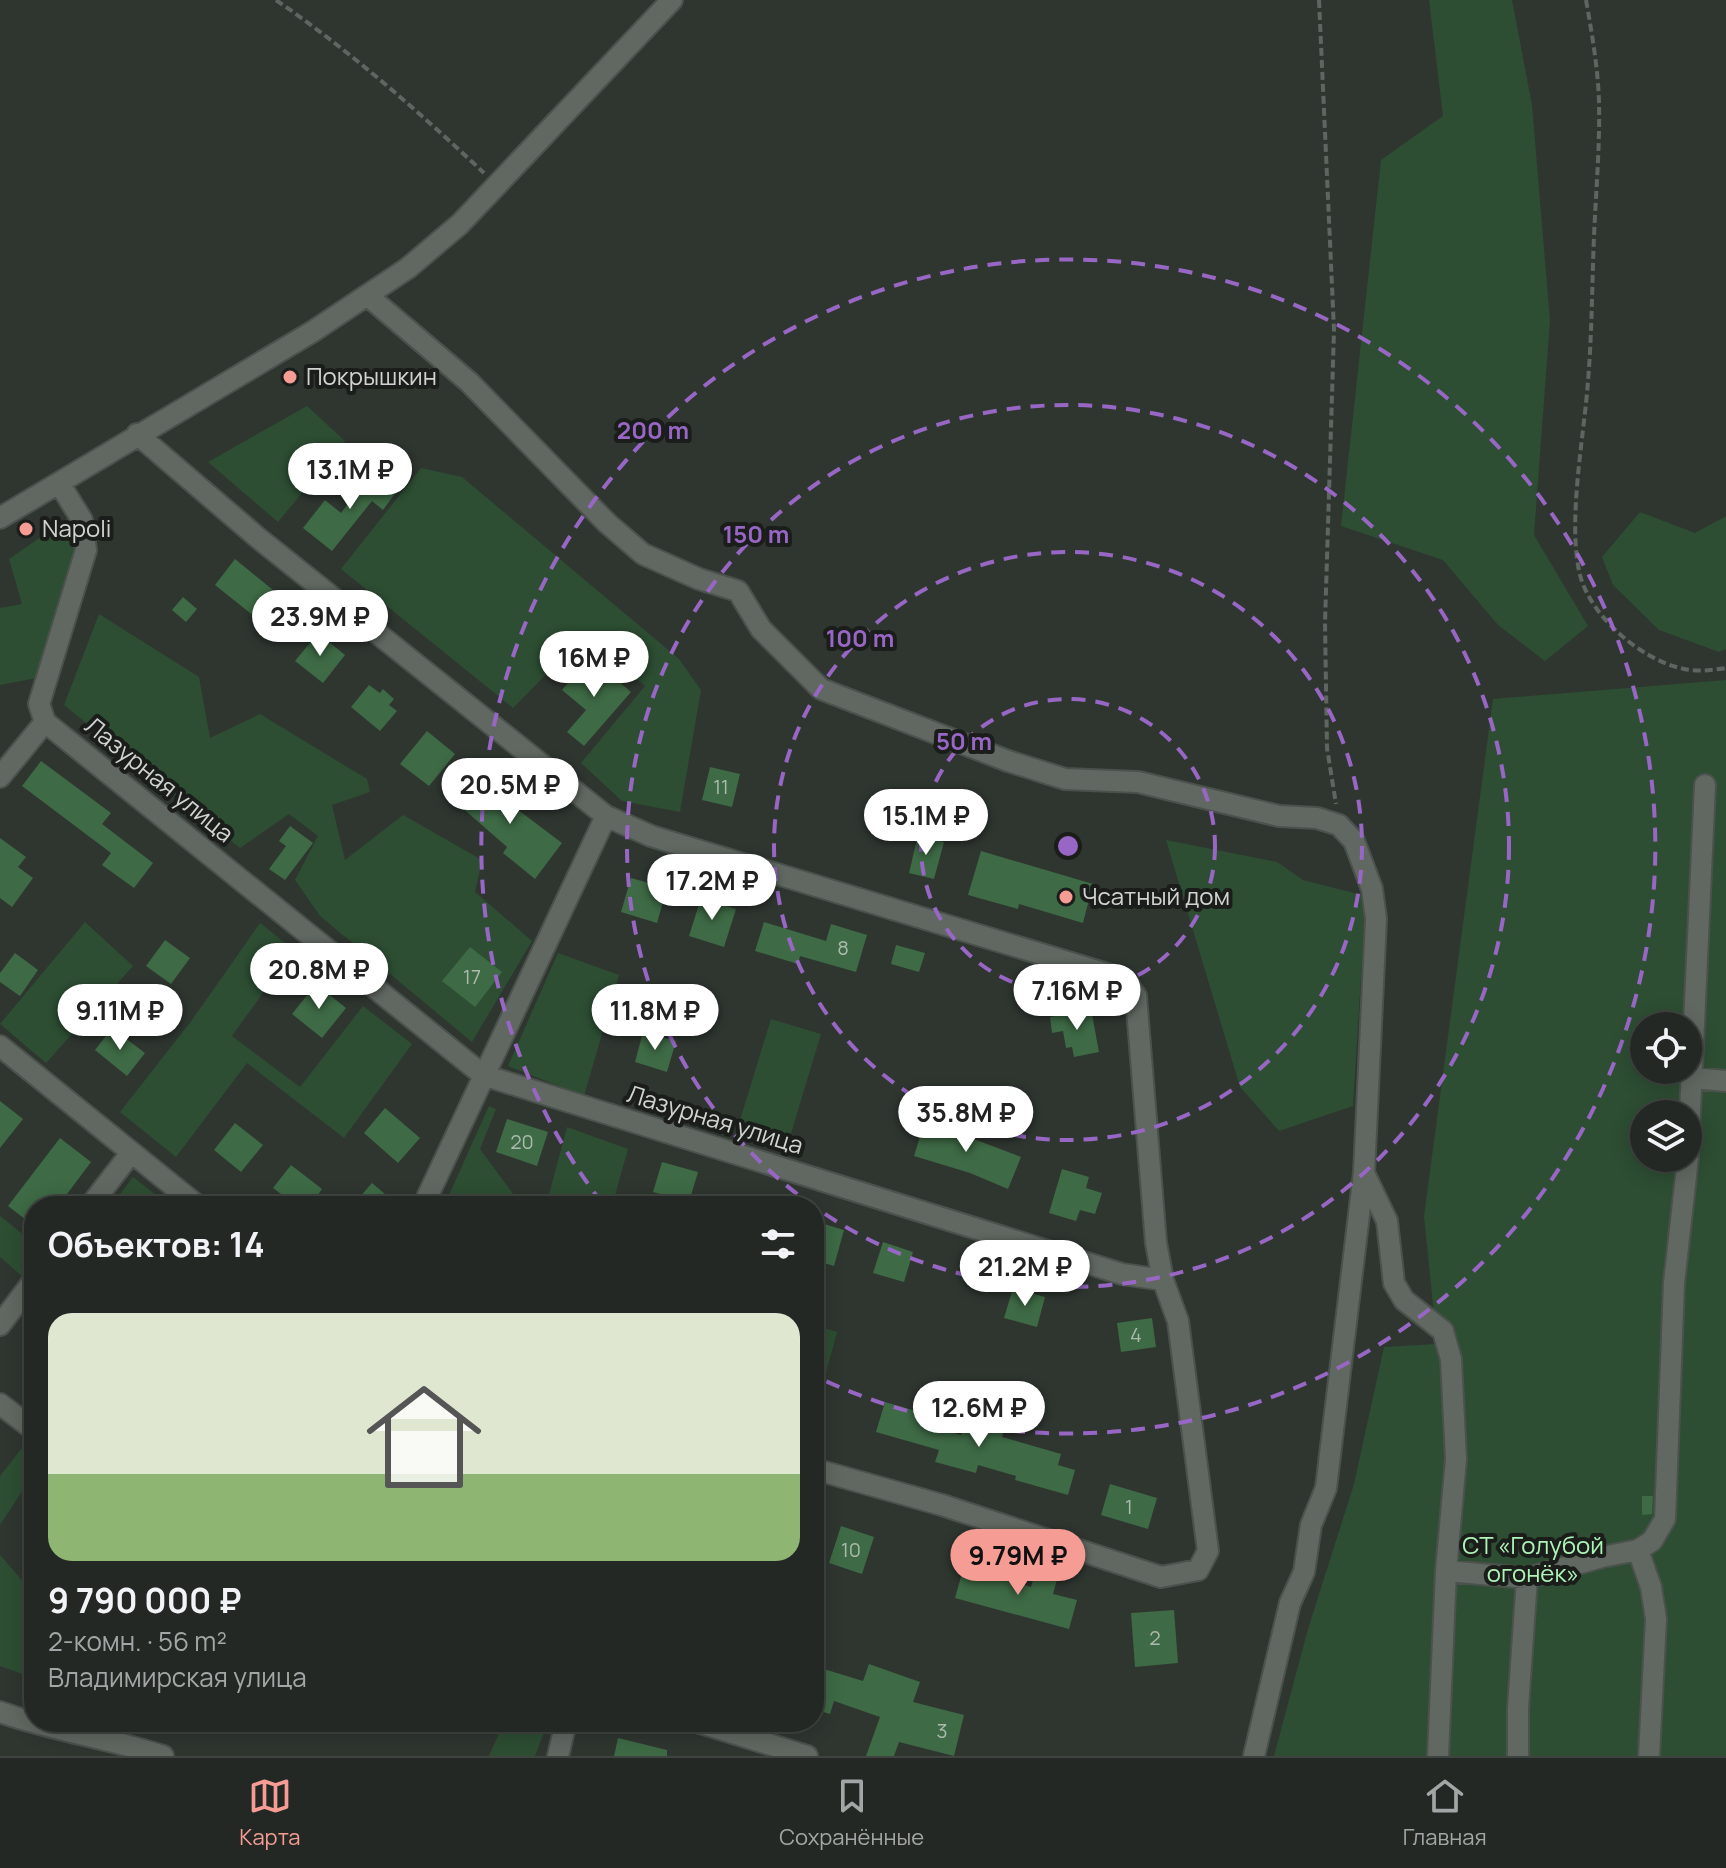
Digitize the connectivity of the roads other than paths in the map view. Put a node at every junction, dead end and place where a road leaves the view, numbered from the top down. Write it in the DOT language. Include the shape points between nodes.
graph roads {
  1 [pos="672,0"];
  2 [pos="368,296"];
  3 [pos="137,434"];
  4 [pos="59,483"];
  5 [pos="0,518"];
  6 [pos="45,722"];
  7 [pos="0,777"];
  8 [pos="1705,785"];
  9 [pos="606,816"];
  10 [pos="1694,1012"];
  11 [pos="0,1046"];
  12 [pos="483,1075"];
  13 [pos="1702,1079"];
  14 [pos="1726,1081"];
  15 [pos="131,1153"];
  16 [pos="1686,1172"];
  17 [pos="1364,1173"];
  18 [pos="98,1196"];
  19 [pos="185,1196"];
  20 [pos="428,1196"];
  21 [pos="1163,1280"];
  22 [pos="24,1293"];
  23 [pos="0,1325"];
  24 [pos="0,1404"];
  25 [pos="24,1422"];
  26 [pos="824,1472"];
  27 [pos="1638,1550"];
  28 [pos="1446,1571"];
  29 [pos="1527,1578"];
  30 [pos="0,1712"];
  31 [pos="24,1720"];
  32 [pos="70,1732"];
  33 [pos="564,1732"];
  34 [pos="729,1732"];
  35 [pos="163,1756"];
  36 [pos="558,1756"];
  37 [pos="807,1756"];
  38 [pos="1254,1756"];
  39 [pos="1438,1756"];
  40 [pos="1518,1756"];
  41 [pos="1649,1756"];
  1 -- 2 [label="street" via="460,224"];
  2 -- 3 [label="street"];
  2 -- 17 [label="street" via="469,382 643,554 738,591 761,629 821,689 1065,779 1138,782 1339,825 1354,841 1372,889 1376,919"];
  3 -- 4 [label="street"];
  3 -- 9 [label="street" via="257,537"];
  4 -- 5 [label="street"];
  4 -- 6 [label="street" via="82,520 86,550 39,704"];
  6 -- 7 [label="street, Лазурная улица"];
  6 -- 12 [label="street, Лазурная улица"];
  8 -- 10 [label="street"];
  9 -- 12 [label="street"];
  9 -- 21 [label="street" via="651,836 1124,979 1136,996"];
  11 -- 15 [label="street"];
  12 -- 20 [label="street"];
  12 -- 21 [label="street, Лазурная улица" via="1122,1274"];
  13 -- 14 [label="street"];
  15 -- 18 [label="street"];
  15 -- 19 [label="street"];
  16 -- 27 [label="street" via="1674,1283 1665,1519 1652,1541"];
  17 -- 28 [label="street" via="1387,1221 1394,1283 1404,1300 1443,1331 1451,1359 1456,1459"];
  17 -- 38 [label="street" via="1326,1488 1311,1525 1304,1572 1290,1603"];
  21 -- 26 [label="street" via="1178,1321 1208,1551 1198,1570 1161,1577"];
  22 -- 23 [label="street"];
  24 -- 25 [label="street"];
  27 -- 29 [label="street"];
  27 -- 41 [label="street" via="1656,1619"];
  28 -- 29 [label="street"];
  28 -- 39 [label="street"];
  29 -- 40 [label="street"];
  30 -- 31 [label="street"];
  32 -- 35 [label="street"];
  33 -- 36 [label="street"];
  34 -- 37 [label="street"];
}
